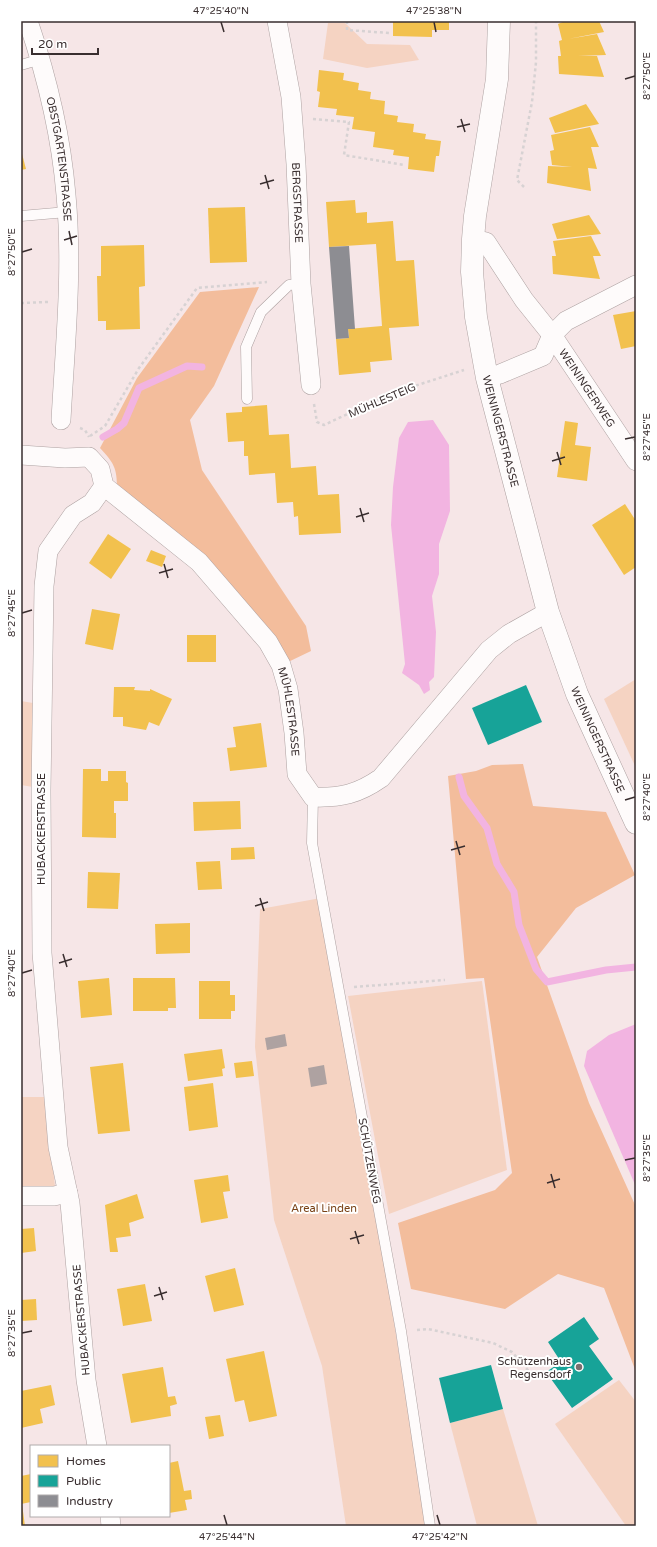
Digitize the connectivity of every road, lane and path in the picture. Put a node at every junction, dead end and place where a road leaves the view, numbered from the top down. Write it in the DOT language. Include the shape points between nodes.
graph roads {
  1 [pos="28,21"];
  2 [pos="277,21"];
  3 [pos="347,21"];
  4 [pos="499,21"];
  5 [pos="537,21"];
  6 [pos="389,32"];
  7 [pos="41,59"];
  8 [pos="21,65"];
  9 [pos="318,119"];
  10 [pos="404,165"];
  11 [pos="524,187"];
  12 [pos="67,212"];
  13 [pos="21,216"];
  14 [pos="473,239"];
  15 [pos="270,282"];
  16 [pos="301,284"];
  17 [pos="636,285"];
  18 [pos="51,302"];
  19 [pos="21,303"];
  20 [pos="552,335"];
  21 [pos="486,371"];
  22 [pos="311,385"];
  23 [pos="247,399"];
  24 [pos="61,420"];
  25 [pos="89,436"];
  26 [pos="21,455"];
  27 [pos="89,457"];
  28 [pos="636,461"];
  29 [pos="104,486"];
  30 [pos="548,612"];
  31 [pos="313,797"];
  32 [pos="636,823"];
  33 [pos="445,980"];
  34 [pos="338,989"];
  35 [pos="68,1193"];
  36 [pos="21,1196"];
  37 [pos="401,1331"];
  38 [pos="533,1376"];
  39 [pos="97,1445"];
  40 [pos="430,1526"];
  1 -- 7 [label="street, OBSTGARTENSTRASSE"];
  2 -- 16 [label="street, BERGSTRASSE" via="291,97"];
  3 -- 6 [label="path" via="347,30"];
  4 -- 14 [label="street, WEININGERSTRASSE" via="497,79"];
  5 -- 11 [label="path" via="532,102 517,180"];
  7 -- 8 [label="lane"];
  7 -- 12 [label="street, OBSTGARTENSTRASSE" via="57,125"];
  9 -- 10 [label="path" via="349,122 344,156"];
  12 -- 13 [label="lane"];
  12 -- 24 [label="street, OBSTGARTENSTRASSE" via="68,296"];
  14 -- 20 [label="street, WEININGERWEG" via="486,242 524,300"];
  14 -- 21 [label="street, WEININGERSTRASSE" via="472,272 476,317"];
  15 -- 25 [label="path" via="197,288 139,368 105,426"];
  16 -- 22 [label="street, BERGSTRASSE"];
  16 -- 23 [label="lane" via="290,285 261,312 246,347"];
  17 -- 20 [label="street, WEININGERWEG" via="566,321"];
  18 -- 19 [label="path"];
  20 -- 21 [label="street, WEININGERWEG" via="543,356 500,374"];
  20 -- 28 [label="street, WEININGERWEG"];
  21 -- 22 [label="path, MÜHLESTEIG" via="471,367 393,393 324,425 317,422"];
  21 -- 30 [label="street, WEININGERSTRASSE"];
  24 -- 25 [label="path" via="85,430"];
  25 -- 27 [label="path"];
  26 -- 27 [label="street"];
  27 -- 29 [label="street" via="100,469"];
  29 -- 31 [label="street, MÜHLESTRASSE" via="199,562 268,642 280,664 288,688 297,774"];
  29 -- 35 [label="street, HUBACKERSTRASSE" via="92,503 73,515 48,551 44,586 42,953 58,1147"];
  30 -- 31 [label="street" via="509,634 489,650 381,778 358,792"];
  30 -- 32 [label="street, WEININGERSTRASSE" via="577,694"];
  31 -- 34 [label="lane, SCHÜTZENWEG" via="312,843"];
  33 -- 34 [label="path"];
  34 -- 37 [label="lane, SCHÜTZENWEG"];
  35 -- 36 [label="street" via="54,1196"];
  35 -- 39 [label="street, HUBACKERSTRASSE" via="86,1380"];
  37 -- 38 [label="path" via="428,1329 493,1343 512,1352"];
  37 -- 40 [label="lane, SCHÜTZENWEG"];
}
